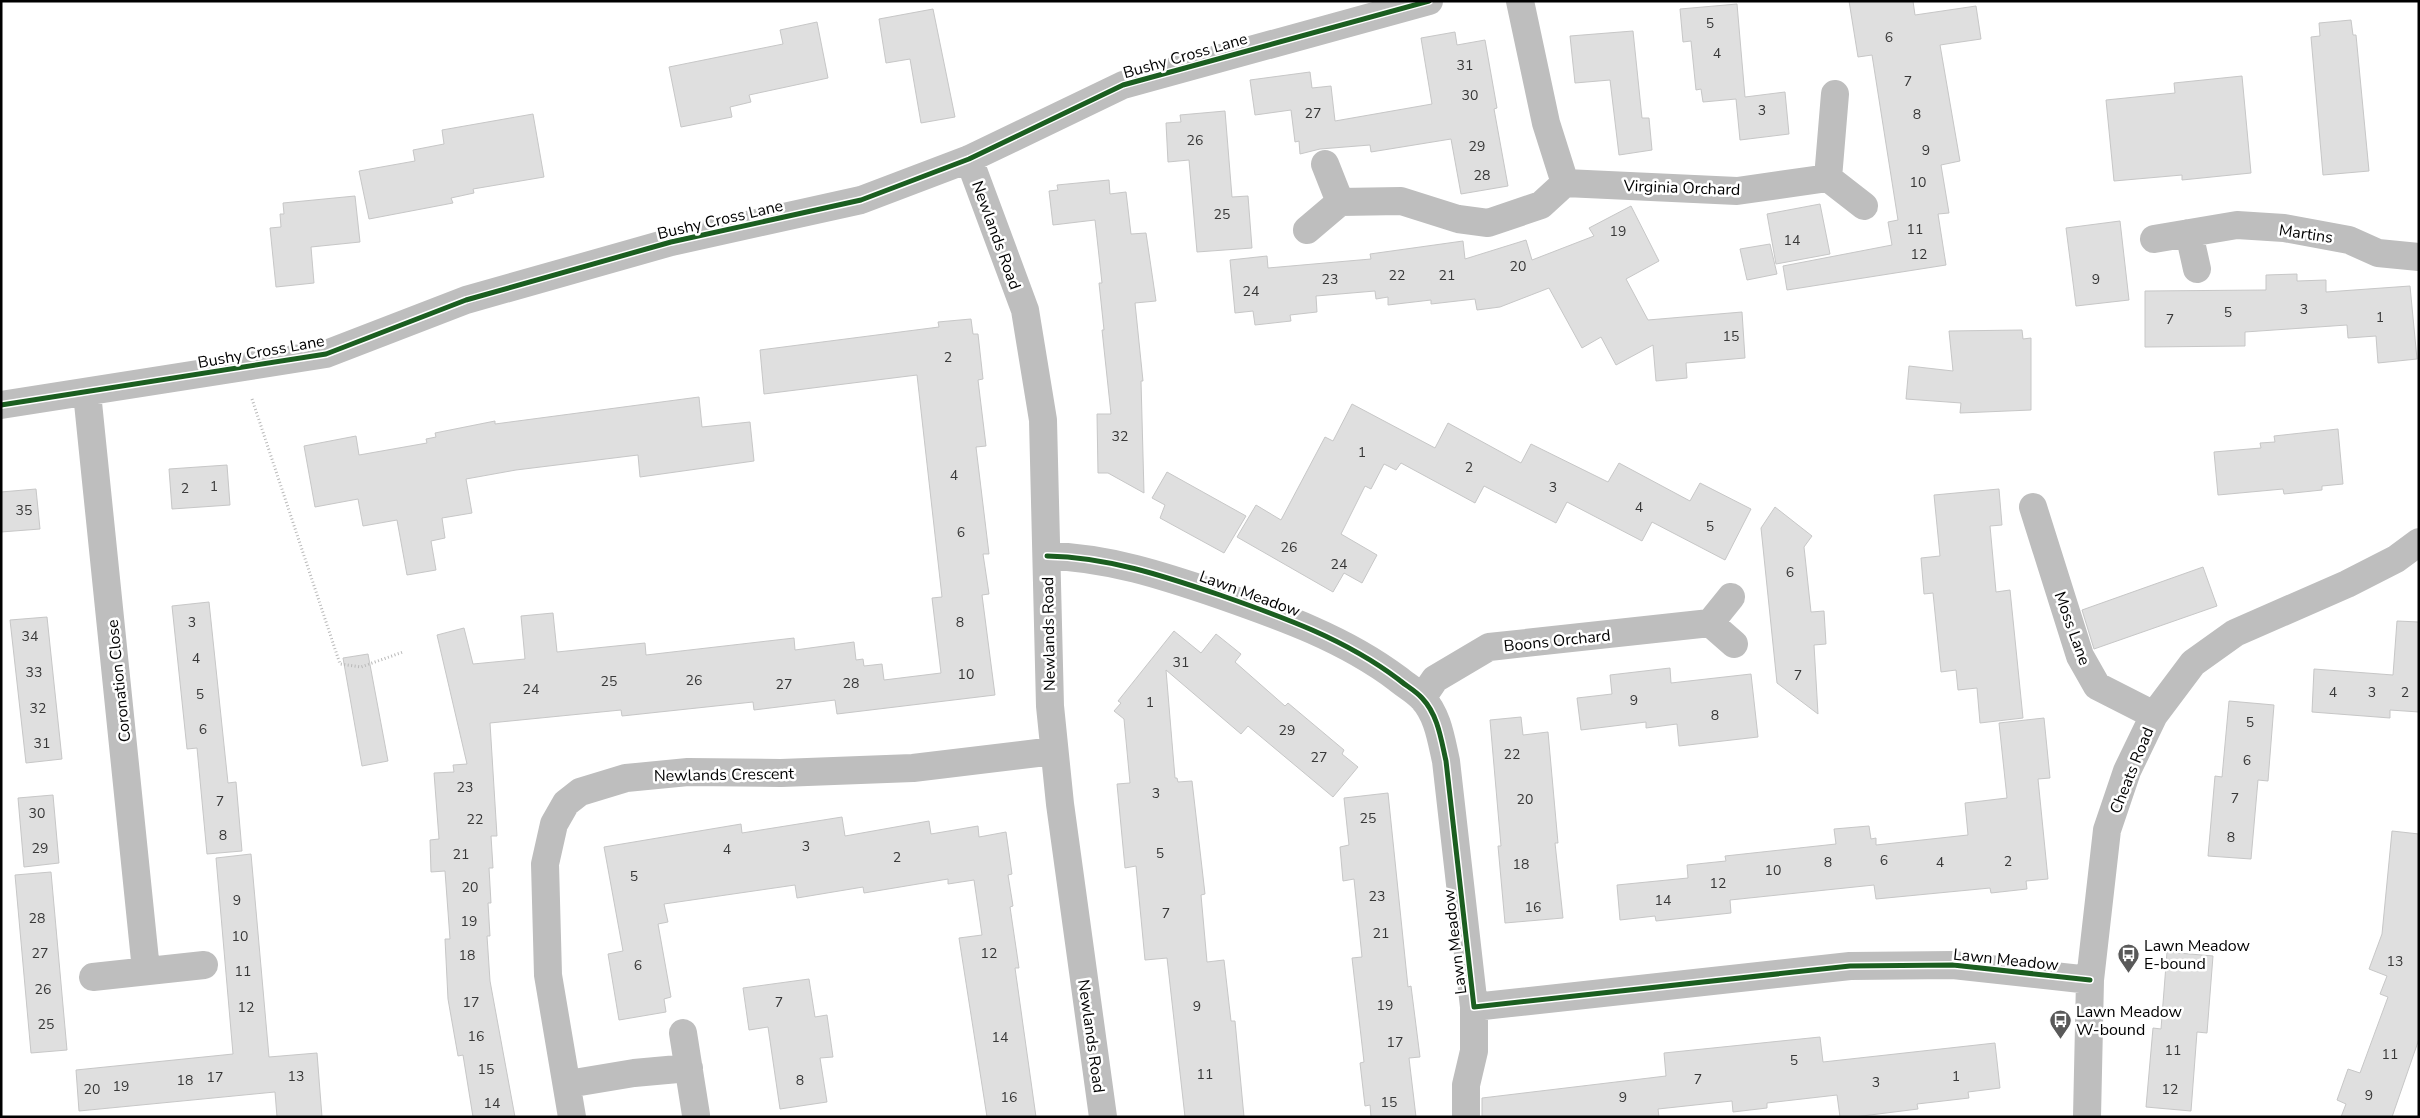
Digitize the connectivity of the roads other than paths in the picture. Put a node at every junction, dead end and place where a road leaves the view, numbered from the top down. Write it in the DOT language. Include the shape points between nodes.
graph roads {
  1 [pos="1429,1"];
  2 [pos="1520,1"];
  3 [pos="1835,94"];
  4 [pos="969,159"];
  5 [pos="1326,164"];
  6 [pos="1828,178"];
  7 [pos="1566,183"];
  8 [pos="1340,202"];
  9 [pos="1864,206"];
  10 [pos="1307,230"];
  11 [pos="2190,233"];
  12 [pos="2154,239"];
  13 [pos="2419,257"];
  14 [pos="2197,269"];
  15 [pos="87,393"];
  16 [pos="1,405"];
  17 [pos="2034,507"];
  18 [pos="2419,542"];
  19 [pos="1047,556"];
  20 [pos="1730,597"];
  21 [pos="1710,623"];
  22 [pos="1734,644"];
  23 [pos="1422,698"];
  24 [pos="2154,715"];
  25 [pos="1054,751"];
  26 [pos="204,965"];
  27 [pos="146,970"];
  28 [pos="94,977"];
  29 [pos="2090,980"];
  30 [pos="1474,1007"];
  31 [pos="683,1033"];
  32 [pos="689,1068"];
  33 [pos="568,1084"];
  34 [pos="696,1115"];
  35 [pos="572,1117"];
  36 [pos="1103,1117"];
  37 [pos="1466,1117"];
  38 [pos="2087,1117"];
  1 -- 4 [label="street, Bushy Cross Lane" via="1123,85"];
  2 -- 7 [label="street" via="1546,123"];
  3 -- 6 [label="street"];
  4 -- 15 [label="street, Bushy Cross Lane" via="860,200 672,242 466,300 326,354"];
  4 -- 19 [label="street, Newlands Road" via="1025,310 1043,420"];
  5 -- 8 [label="street"];
  6 -- 7 [label="street, Virginia Orchard" via="1737,191"];
  6 -- 9 [label="street"];
  7 -- 8 [label="street" via="1541,205 1488,223 1458,220 1401,201"];
  8 -- 10 [label="street"];
  11 -- 12 [label="street, Martins"];
  11 -- 13 [label="street, Martins" via="2238,226 2284,228 2349,240 2378,254"];
  11 -- 14 [label="street"];
  15 -- 16 [label="street, Bushy Cross Lane"];
  15 -- 27 [label="street, Coronation Close"];
  17 -- 24 [label="street, Moss Lane" via="2080,656 2097,686"];
  18 -- 24 [label="street, Cheats Road" via="2396,559 2347,584 2235,633 2193,663"];
  19 -- 23 [label="street, Lawn Meadow" via="1095,560 1158,574 1282,617 1375,662"];
  19 -- 25 [label="street, Newlands Road"];
  20 -- 21 [label="street"];
  21 -- 22 [label="street"];
  21 -- 23 [label="street, Boons Orchard" via="1489,647 1435,679"];
  23 -- 30 [label="street, Lawn Meadow" via="1438,724 1446,761"];
  24 -- 29 [label="street, Cheats Road" via="2127,772 2107,830"];
  25 -- 33 [label="street, Newlands Crescent" via="913,768 781,773 688,772 626,778 580,792 566,803 554,824 545,864 548,975"];
  25 -- 36 [label="street, Newlands Road"];
  26 -- 27 [label="street"];
  27 -- 28 [label="street"];
  29 -- 30 [label="street, Lawn Meadow" via="1953,965 1850,966"];
  29 -- 38 [label="street, Cheats Road"];
  30 -- 37 [label="street" via="1474,1051 1466,1085"];
  31 -- 32 [label="street"];
  32 -- 33 [label="street"];
  32 -- 34 [label="street"];
  33 -- 35 [label="street, Newlands Crescent"];
}
